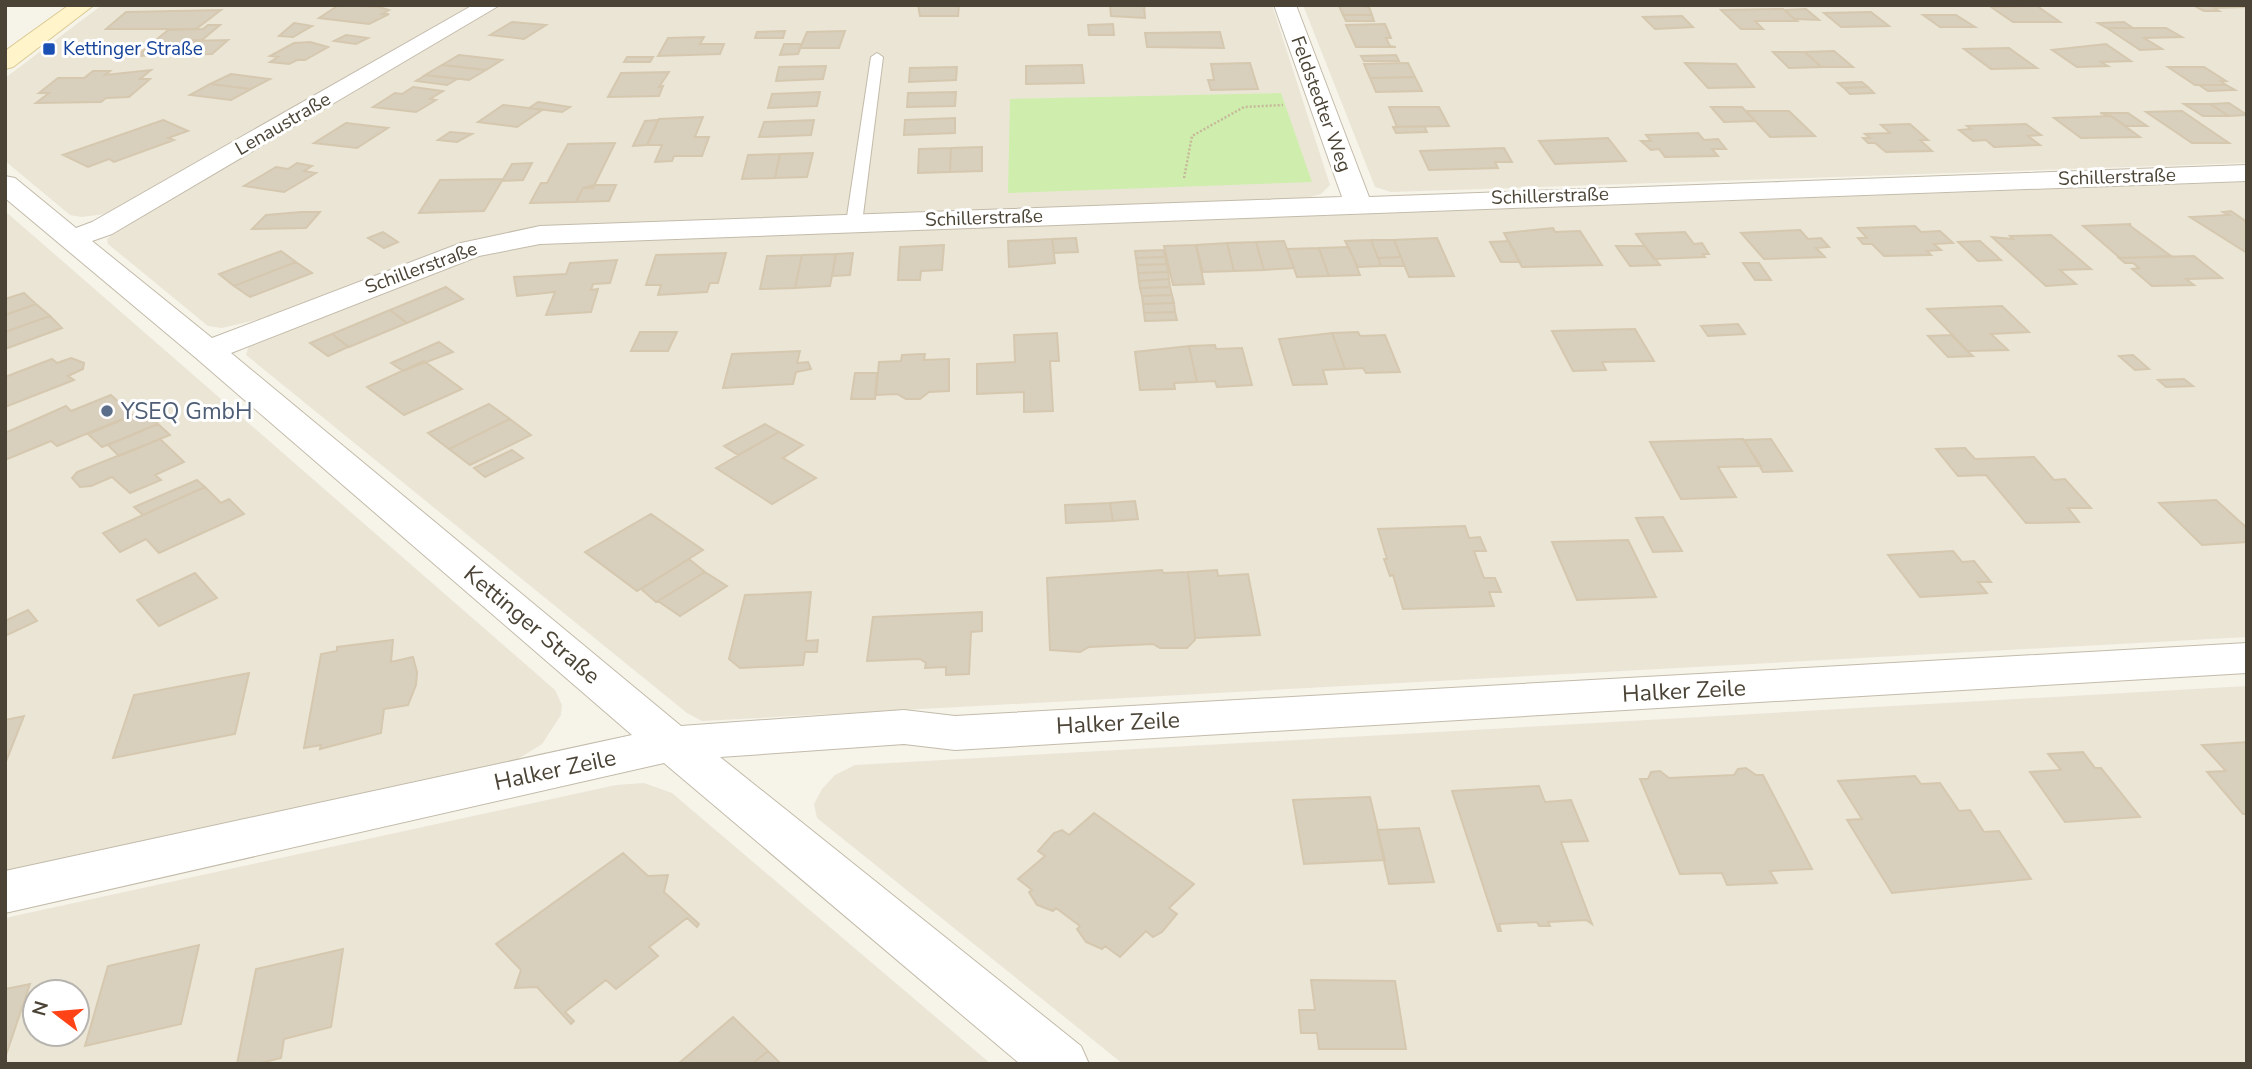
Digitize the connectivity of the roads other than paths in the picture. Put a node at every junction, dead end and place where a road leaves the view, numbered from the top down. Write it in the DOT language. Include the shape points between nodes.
graph roads {
  1 [pos="83,5"];
  2 [pos="489,5"];
  3 [pos="1285,5"];
  4 [pos="877,57"];
  5 [pos="5,62"];
  6 [pos="2247,173"];
  7 [pos="5,184"];
  8 [pos="1358,203"];
  9 [pos="854,223"];
  10 [pos="74,238"];
  11 [pos="208,351"];
  12 [pos="2247,659"];
  13 [pos="672,744"];
  14 [pos="5,892"];
  15 [pos="1061,1064"];
  1 -- 5 [label="main road"];
  2 -- 10 [label="street, Lenaustraße" via="102,228"];
  3 -- 8 [label="street, Feldstedter Weg"];
  4 -- 9 [label="lane"];
  6 -- 8 [label="street, Schillerstraße"];
  7 -- 10 [label="street, Kettinger Straße"];
  8 -- 9 [label="street, Schillerstraße"];
  9 -- 11 [label="street, Schillerstraße" via="502,240"];
  10 -- 11 [label="street, Kettinger Straße"];
  11 -- 13 [label="street, Kettinger Straße"];
  12 -- 13 [label="street, Halker Zeile" via="969,732 904,727"];
  13 -- 14 [label="street, Halker Zeile"];
  13 -- 15 [label="street, Kettinger Straße"];
}
